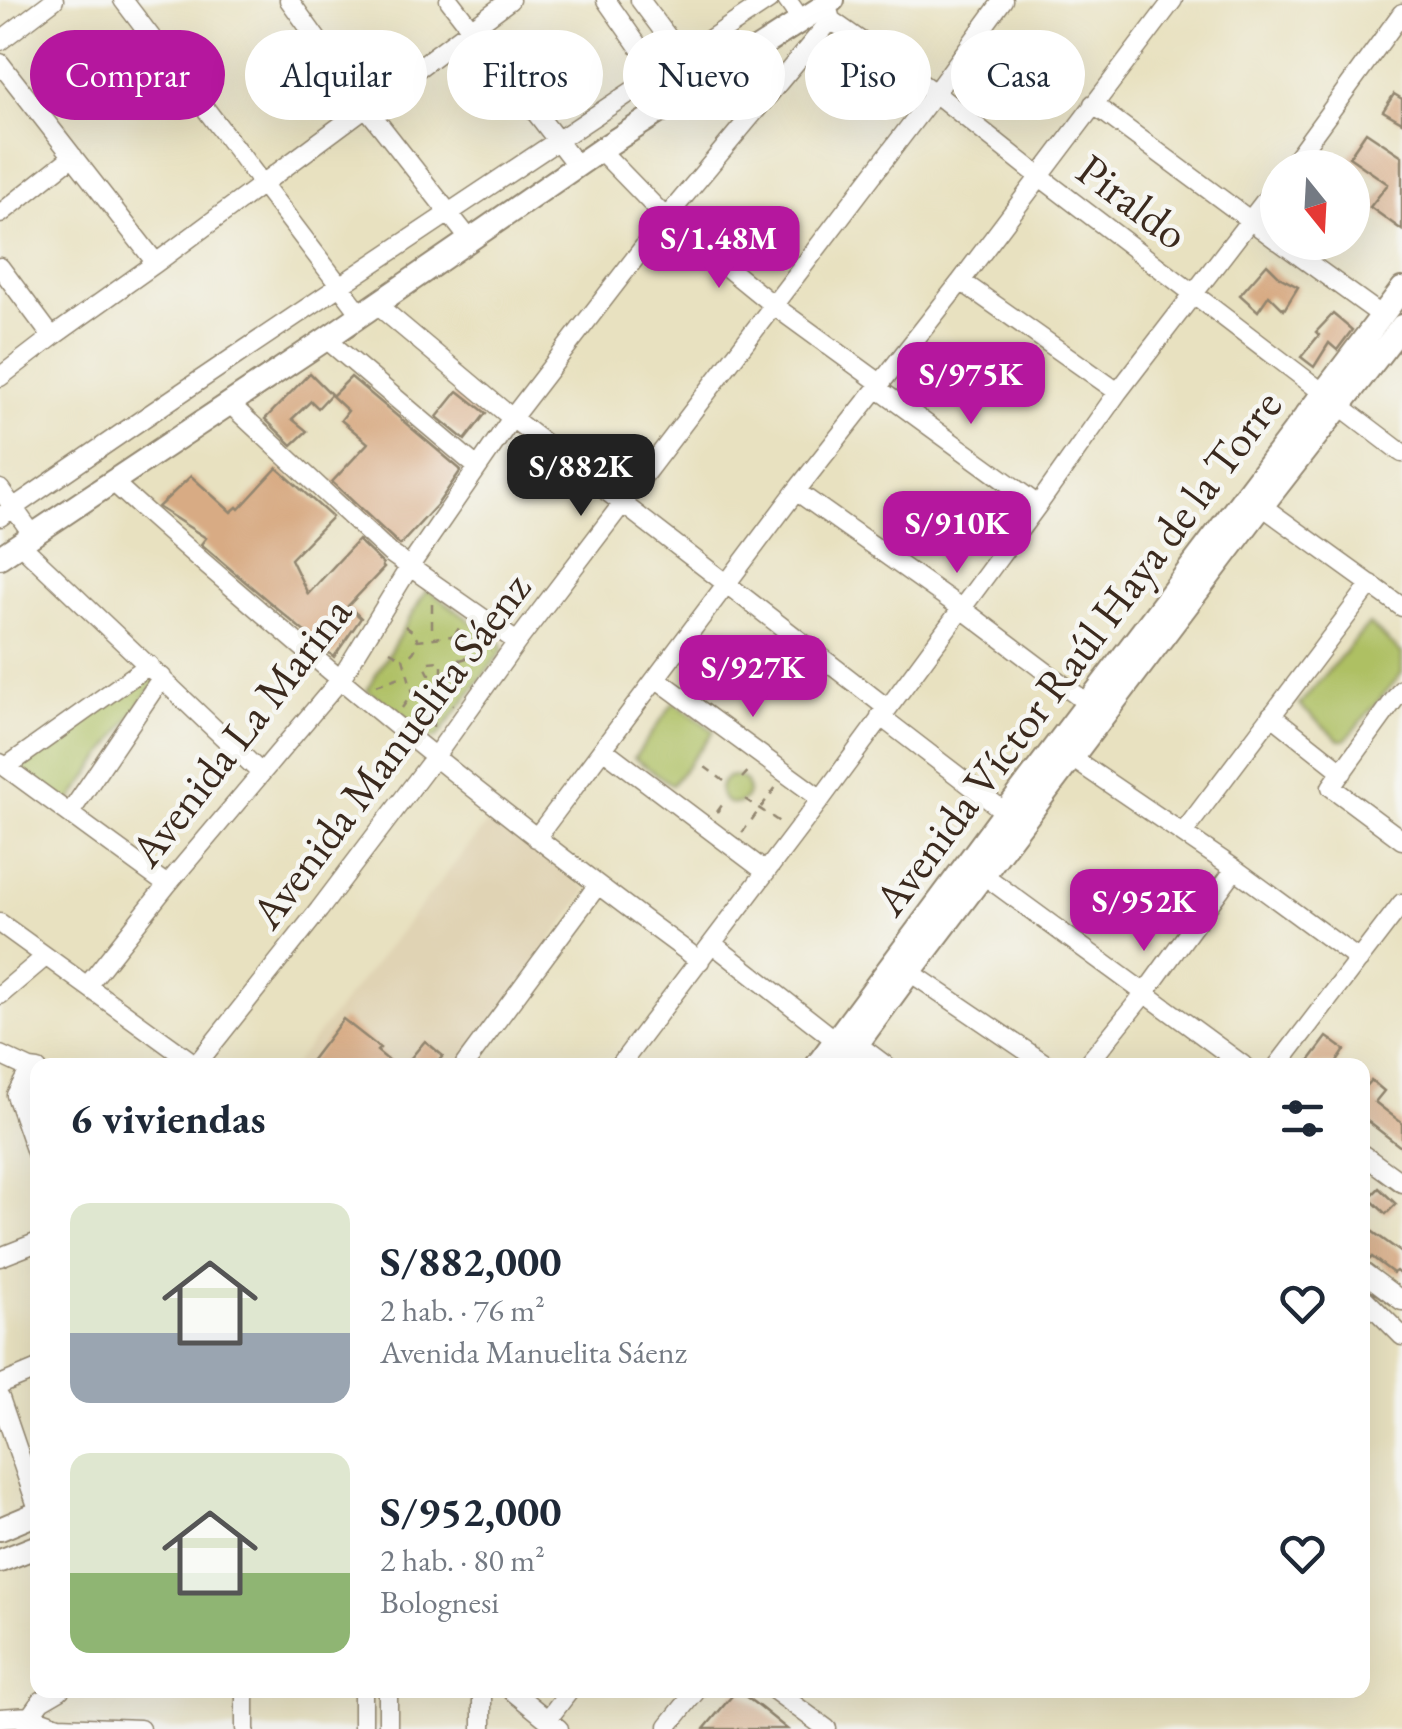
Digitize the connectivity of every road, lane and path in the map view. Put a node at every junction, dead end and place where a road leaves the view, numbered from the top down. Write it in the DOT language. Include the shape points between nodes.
graph roads {
  1 [pos="54,0"];
  2 [pos="123,0"];
  3 [pos="288,0"];
  4 [pos="449,0"];
  5 [pos="510,0"];
  6 [pos="606,0"];
  7 [pos="640,0"];
  8 [pos="769,0"];
  9 [pos="787,0"];
  10 [pos="1003,0"];
  11 [pos="1173,0"];
  12 [pos="830,8"];
  13 [pos="1402,12"];
  14 [pos="801,20"];
  15 [pos="310,30"];
  16 [pos="472,30"];
  17 [pos="627,30"];
  18 [pos="662,30"];
  19 [pos="723,30"];
  20 [pos="785,30"];
  21 [pos="0,41"];
  22 [pos="0,63"];
  23 [pos="935,93"];
  24 [pos="623,97"];
  25 [pos="1093,104"];
  26 [pos="345,120"];
  27 [pos="375,120"];
  28 [pos="542,120"];
  29 [pos="646,120"];
  30 [pos="557,140"];
  31 [pos="600,150"];
  32 [pos="1302,150"];
  33 [pos="73,156"];
  34 [pos="577,166"];
  35 [pos="1039,176"];
  36 [pos="262,183"];
  37 [pos="1260,208"];
  38 [pos="448,212"];
  39 [pos="0,214"];
  40 [pos="666,218"];
  41 [pos="1250,221"];
  42 [pos="1260,228"];
  43 [pos="470,240"];
  44 [pos="1305,260"];
  45 [pos="156,262"];
  46 [pos="0,267"];
  47 [pos="961,282"];
  48 [pos="341,287"];
  49 [pos="1402,289"];
  50 [pos="1192,293"];
  51 [pos="773,304"];
  52 [pos="369,309"];
  53 [pos="1392,320"];
  54 [pos="52,336"];
  55 [pos="326,339"];
  56 [pos="0,378"];
  57 [pos="878,385"];
  58 [pos="1118,392"];
  59 [pos="1332,400"];
  60 [pos="230,404"];
  61 [pos="512,418"];
  62 [pos="1402,453"];
  63 [pos="477,468"];
  64 [pos="112,481"];
  65 [pos="0,489"];
  66 [pos="796,491"];
  67 [pos="622,505"];
  68 [pos="1038,505"];
  69 [pos="1262,506"];
  70 [pos="7,512"];
  71 [pos="27,539"];
  72 [pos="0,557"];
  73 [pos="410,566"];
  74 [pos="727,584"];
  75 [pos="1371,584"];
  76 [pos="431,592"];
  77 [pos="1402,607"];
  78 [pos="960,608"];
  79 [pos="466,618"];
  80 [pos="405,626"];
  81 [pos="454,636"];
  82 [pos="432,638"];
  83 [pos="417,640"];
  84 [pos="509,645"];
  85 [pos="390,651"];
  86 [pos="403,658"];
  87 [pos="459,660"];
  88 [pos="156,671"];
  89 [pos="408,674"];
  90 [pos="442,674"];
  91 [pos="656,678"];
  92 [pos="340,680"];
  93 [pos="450,682"];
  94 [pos="369,687"];
  95 [pos="447,688"];
  96 [pos="1402,689"];
  97 [pos="433,690"];
  98 [pos="413,693"];
  99 [pos="1086,704"];
  100 [pos="458,708"];
  101 [pos="884,712"];
  102 [pos="398,714"];
  103 [pos="1271,715"];
  104 [pos="433,738"];
  105 [pos="604,748"];
  106 [pos="434,758"];
  107 [pos="1072,758"];
  108 [pos="3,765"];
  109 [pos="705,767"];
  110 [pos="1343,772"];
  111 [pos="261,774"];
  112 [pos="786,774"];
  113 [pos="724,780"];
  114 [pos="745,799"];
  115 [pos="820,799"];
  116 [pos="760,809"];
  117 [pos="70,812"];
  118 [pos="1004,812"];
  119 [pos="783,825"];
  120 [pos="1183,833"];
  121 [pos="739,836"];
  122 [pos="536,838"];
  123 [pos="1402,840"];
  124 [pos="1235,870"];
  125 [pos="766,872"];
  126 [pos="984,876"];
  127 [pos="166,885"];
  128 [pos="597,886"];
  129 [pos="1402,903"];
  130 [pos="0,923"];
  131 [pos="713,944"];
  132 [pos="45,958"];
  133 [pos="700,960"];
  134 [pos="1359,960"];
  135 [pos="910,972"];
  136 [pos="87,986"];
  137 [pos="1144,994"];
  138 [pos="0,995"];
  139 [pos="846,1050"];
  140 [pos="0,1055"];
  141 [pos="186,1058"];
  142 [pos="202,1058"];
  143 [pos="469,1058"];
  144 [pos="625,1058"];
  145 [pos="1037,1058"];
  146 [pos="1093,1058"];
  147 [pos="1233,1058"];
  148 [pos="1283,1058"];
  149 [pos="30,1068"];
  150 [pos="30,1076"];
  151 [pos="30,1135"];
  152 [pos="1370,1160"];
  153 [pos="1402,1184"];
  154 [pos="30,1245"];
  155 [pos="0,1257"];
  156 [pos="1370,1277"];
  157 [pos="1402,1301"];
  158 [pos="1370,1304"];
  159 [pos="1402,1336"];
  160 [pos="30,1372"];
  161 [pos="0,1385"];
  162 [pos="0,1398"];
  163 [pos="30,1487"];
  164 [pos="30,1515"];
  165 [pos="0,1529"];
  166 [pos="30,1549"];
  167 [pos="0,1561"];
  168 [pos="46,1698"];
  169 [pos="245,1698"];
  170 [pos="363,1698"];
  171 [pos="388,1698"];
  172 [pos="482,1698"];
  173 [pos="521,1698"];
  174 [pos="566,1698"];
  175 [pos="691,1698"];
  176 [pos="785,1698"];
  177 [pos="0,1718"];
  178 [pos="28,1723"];
  179 [pos="554,1724"];
  180 [pos="668,1726"];
  181 [pos="140,1729"];
  182 [pos="245,1729"];
  183 [pos="363,1729"];
  184 [pos="388,1729"];
  185 [pos="482,1729"];
  186 [pos="827,1729"];
  1 -- 21 [label="street"];
  2 -- 36 [label="street"];
  3 -- 15 [label="street"];
  4 -- 16 [label="street"];
  5 -- 16 [label="street"];
  6 -- 17 [label="street"];
  7 -- 18 [label="street"];
  8 -- 19 [label="street"];
  9 -- 14 [label="street"];
  10 -- 23 [label="street, Avenida Manuelita Sáenz"];
  11 -- 25 [label="street"];
  12 -- 14 [label="main road"];
  12 -- 23 [label="street, Piraldo"];
  12 -- 40 [label="street, Avenida La Marina"];
  13 -- 32 [label="street"];
  14 -- 20 [label="main road"];
  22 -- 33 [label="street"];
  23 -- 35 [label="street, Piraldo"];
  23 -- 51 [label="street, Avenida Manuelita Sáenz"];
  24 -- 30 [label="street"];
  25 -- 35 [label="street"];
  25 -- 41 [label="street"];
  26 -- 36 [label="street"];
  27 -- 38 [label="street"];
  28 -- 30 [label="street"];
  29 -- 31 [label="main road"];
  30 -- 34 [label="street"];
  30 -- 38 [label="street"];
  31 -- 34 [label="main road"];
  31 -- 40 [label="street"];
  33 -- 39 [label="street"];
  33 -- 45 [label="street"];
  34 -- 43 [label="main road"];
  35 -- 47 [label="street"];
  35 -- 50 [label="street, Piraldo"];
  36 -- 45 [label="street"];
  36 -- 48 [label="street"];
  37 -- 41 [label="street"];
  38 -- 43 [label="street"];
  38 -- 48 [label="street"];
  40 -- 51 [label="street"];
  40 -- 61 [label="street, Avenida La Marina"];
  41 -- 42 [label="street"];
  41 -- 50 [label="street"];
  43 -- 52 [label="main road"];
  44 -- 53 [label="street"];
  45 -- 54 [label="street"];
  46 -- 54 [label="street"];
  47 -- 57 [label="street"];
  47 -- 58 [label="street"];
  48 -- 52 [label="street"];
  48 -- 70 [label="street"];
  49 -- 53 [label="main road, Avenida Víctor Raúl Haya de la Torre"];
  50 -- 58 [label="street"];
  50 -- 59 [label="street, Piraldo"];
  51 -- 57 [label="street"];
  51 -- 67 [label="street, Avenida Manuelita Sáenz"];
  52 -- 55 [label="main road"];
  52 -- 61 [label="street"];
  53 -- 59 [label="main road, Avenida Víctor Raúl Haya de la Torre"];
  54 -- 56 [label="street"];
  55 -- 60 [label="main road"];
  55 -- 63 [label="street"];
  57 -- 66 [label="street"];
  57 -- 68 [label="street"];
  58 -- 68 [label="street"];
  59 -- 62 [label="street, Piraldo"];
  59 -- 69 [label="main road, Avenida Víctor Raúl Haya de la Torre"];
  59 -- 99 [label="main road, Avenida Víctor Raúl Haya de la Torre"];
  60 -- 64 [label="main road"];
  60 -- 73 [label="street"];
  61 -- 63 [label="street, Avenida La Marina"];
  61 -- 67 [label="street"];
  63 -- 73 [label="street, Avenida La Marina"];
  64 -- 71 [label="main road"];
  64 -- 92 [label="street"];
  65 -- 70 [label="street"];
  66 -- 74 [label="street"];
  66 -- 78 [label="street"];
  67 -- 74 [label="street"];
  67 -- 84 [label="street, Avenida Manuelita Sáenz"];
  68 -- 78 [label="street"];
  69 -- 75 [label="street"];
  69 -- 107 [label="main road, Avenida Víctor Raúl Haya de la Torre"];
  70 -- 71 [label="street"];
  71 -- 72 [label="main road"];
  71 -- 88 [label="street"];
  73 -- 84 [label="street"];
  73 -- 92 [label="street, Avenida La Marina"];
  74 -- 91 [label="street"];
  74 -- 101 [label="street"];
  75 -- 77 [label="street"];
  75 -- 103 [label="street"];
  76 -- 82 [label="path"];
  78 -- 99 [label="street"];
  78 -- 101 [label="street"];
  79 -- 81 [label="path"];
  80 -- 83 [label="path"];
  81 -- 82 [label="path"];
  81 -- 87 [label="path"];
  82 -- 83 [label="path"];
  83 -- 86 [label="path"];
  84 -- 87 [label="path"];
  84 -- 106 [label="street, Avenida Manuelita Sáenz"];
  85 -- 86 [label="path"];
  86 -- 89 [label="path"];
  87 -- 93 [label="path" via="462,673"];
  88 -- 108 [label="street"];
  88 -- 111 [label="street"];
  88 -- 117 [label="street"];
  89 -- 94 [label="path"];
  89 -- 98 [label="path"];
  90 -- 93 [label="path"];
  91 -- 105 [label="street"];
  91 -- 112 [label="street"];
  92 -- 106 [label="street"];
  92 -- 111 [label="street, Avenida La Marina"];
  93 -- 95 [label="path"];
  95 -- 97 [label="path"];
  95 -- 100 [label="path"];
  96 -- 110 [label="street"];
  97 -- 98 [label="path"];
  97 -- 104 [label="path"];
  98 -- 102 [label="path"];
  99 -- 118 [label="main road, Avenida Víctor Raúl Haya de la Torre"];
  101 -- 115 [label="street"];
  101 -- 118 [label="street"];
  103 -- 110 [label="street"];
  103 -- 120 [label="street"];
  105 -- 122 [label="street"];
  105 -- 125 [label="street"];
  106 -- 122 [label="street"];
  106 -- 142 [label="street, Avenida Manuelita Sáenz"];
  107 -- 120 [label="street"];
  107 -- 126 [label="main road, Avenida Víctor Raúl Haya de la Torre"];
  108 -- 117 [label="street"];
  109 -- 113 [label="path"];
  110 -- 123 [label="street" via="1332,787"];
  111 -- 127 [label="street, Avenida La Marina"];
  112 -- 115 [label="street"];
  112 -- 116 [label="path"];
  114 -- 116 [label="path"];
  115 -- 125 [label="street"];
  116 -- 119 [label="path"];
  116 -- 121 [label="path"];
  117 -- 127 [label="street"];
  118 -- 139 [label="main road, Avenida Víctor Raúl Haya de la Torre"];
  120 -- 124 [label="street"];
  122 -- 128 [label="street"];
  124 -- 134 [label="street"];
  124 -- 137 [label="street"];
  125 -- 131 [label="street"];
  126 -- 135 [label="main road, Avenida Víctor Raúl Haya de la Torre"];
  126 -- 137 [label="street"];
  127 -- 136 [label="street, Avenida La Marina"];
  128 -- 133 [label="street"];
  128 -- 143 [label="street"];
  129 -- 134 [label="street"];
  130 -- 132 [label="street"];
  131 -- 133 [label="street"];
  131 -- 139 [label="street"];
  132 -- 136 [label="street"];
  132 -- 138 [label="street"];
  133 -- 144 [label="street"];
  134 -- 148 [label="street"];
  135 -- 139 [label="main road, Avenida Víctor Raúl Haya de la Torre"];
  135 -- 145 [label="street"];
  136 -- 141 [label="street"];
  137 -- 146 [label="street"];
  137 -- 147 [label="street"];
  140 -- 149 [label="street"];
  150 -- 151 [label="street" via="16,1095"];
  152 -- 153 [label="street"];
  154 -- 155 [label="street"];
  156 -- 157 [label="street"];
  158 -- 159 [label="street"];
  160 -- 161 [label="street"];
  162 -- 163 [label="street"];
  164 -- 165 [label="main road"];
  166 -- 167 [label="main road"];
  168 -- 178 [label="street"];
  169 -- 182 [label="street"];
  170 -- 183 [label="street"];
  171 -- 184 [label="street"];
  172 -- 185 [label="street"];
  173 -- 179 [label="street"];
  174 -- 179 [label="street"];
  175 -- 180 [label="street"];
  176 -- 186 [label="street"];
  177 -- 178 [label="street"];
  178 -- 181 [label="street"];
}
